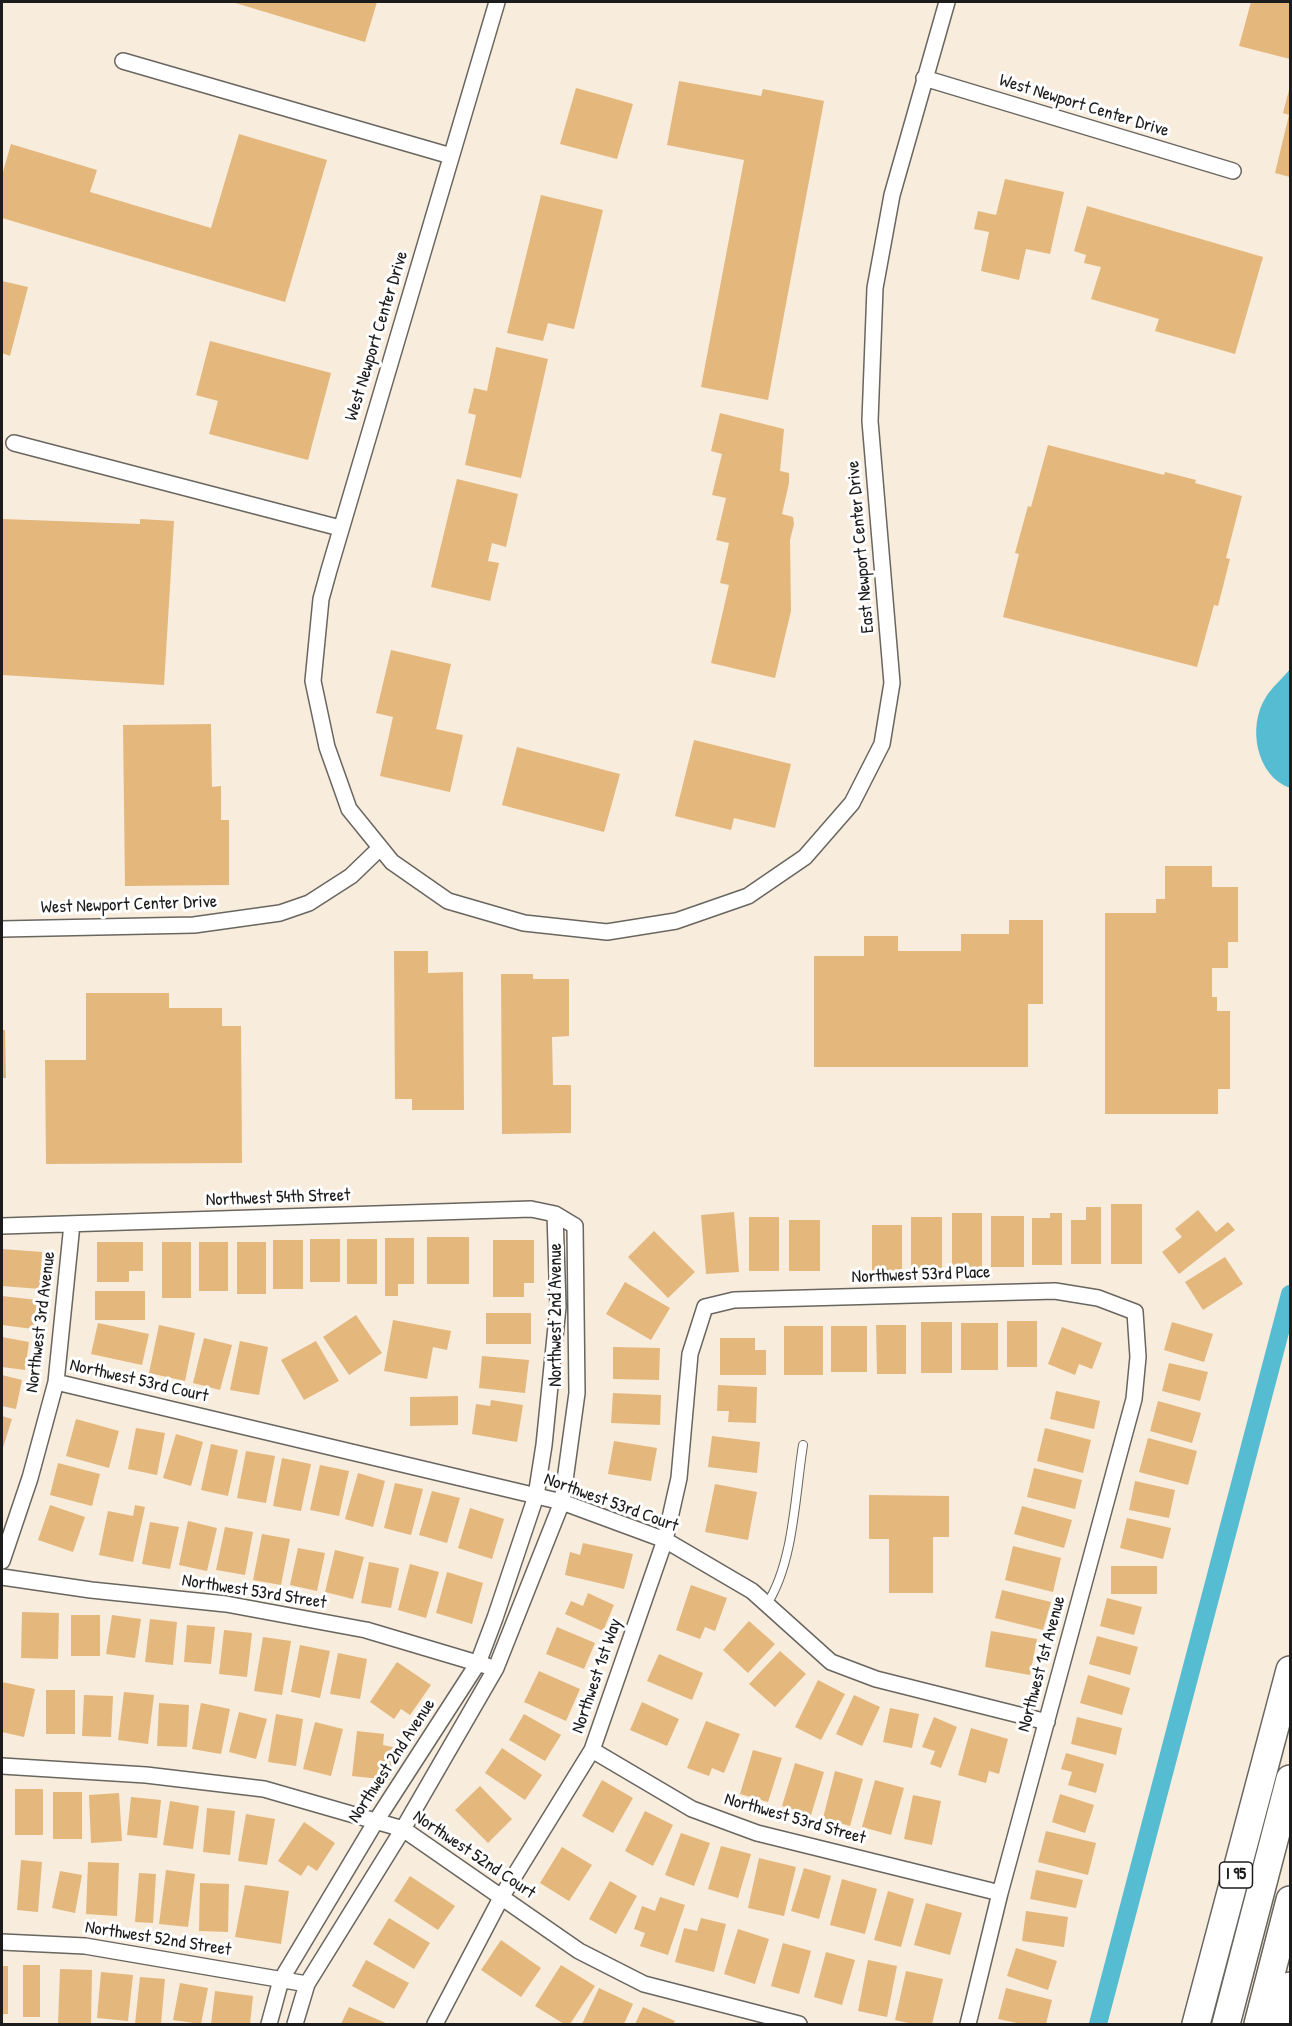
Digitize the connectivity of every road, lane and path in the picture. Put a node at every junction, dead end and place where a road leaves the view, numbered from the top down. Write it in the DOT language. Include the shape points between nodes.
graph roads {
  1 [pos="497,2"];
  2 [pos="946,2"];
  3 [pos="123,61"];
  4 [pos="924,78"];
  5 [pos="452,156"];
  6 [pos="1233,171"];
  7 [pos="14,443"];
  8 [pos="340,528"];
  9 [pos="380,848"];
  10 [pos="2,929"];
  11 [pos="607,932"];
  12 [pos="555,1214"];
  13 [pos="72,1224"];
  14 [pos="2,1226"];
  15 [pos="705,1307"];
  16 [pos="1135,1312"];
  17 [pos="56,1382"];
  18 [pos="803,1445"];
  19 [pos="536,1496"];
  20 [pos="562,1502"];
  21 [pos="665,1540"];
  22 [pos="2,1561"];
  23 [pos="2,1577"];
  24 [pos="767,1604"];
  25 [pos="478,1663"];
  26 [pos="496,1668"];
  27 [pos="1290,1670"];
  28 [pos="1047,1722"];
  29 [pos="592,1750"];
  30 [pos="2,1766"];
  31 [pos="1290,1779"];
  32 [pos="376,1821"];
  33 [pos="404,1829"];
  34 [pos="1000,1893"];
  35 [pos="502,1896"];
  36 [pos="1290,1900"];
  37 [pos="2,1942"];
  38 [pos="281,1980"];
  39 [pos="306,1984"];
  40 [pos="1290,1986"];
  41 [pos="268,2025"];
  42 [pos="295,2025"];
  43 [pos="435,2025"];
  44 [pos="799,2025"];
  45 [pos="968,2025"];
  46 [pos="1196,2025"];
  47 [pos="1226,2025"];
  48 [pos="1258,2025"];
  49 [pos="1280,2025"];
  1 -- 5 [label="street, West Newport Center Drive"];
  2 -- 4 [label="street, East Newport Center Drive"];
  3 -- 5 [label="street"];
  4 -- 6 [label="street, West Newport Center Drive"];
  4 -- 11 [label="street, East Newport Center Drive" via="892,195 875,288 872,332 870,421 892,683 882,744 852,803 805,857 757,890 676,921"];
  5 -- 8 [label="street, West Newport Center Drive"];
  7 -- 8 [label="street"];
  8 -- 9 [label="street, West Newport Center Drive" via="321,599 313,681 327,747 349,809"];
  9 -- 10 [label="street, West Newport Center Drive" via="351,876 309,903 280,913 194,925"];
  9 -- 11 [label="street, West Newport Center Drive" via="392,862 448,901 524,923"];
  12 -- 13 [label="street, Northwest 54th Street" via="531,1209"];
  12 -- 19 [label="street, Northwest 2nd Avenue" via="558,1307"];
  12 -- 20 [label="street, Northwest 2nd Avenue" via="575,1226 577,1393"];
  13 -- 14 [label="street, Northwest 54th Street"];
  13 -- 17 [label="street, Northwest 3rd Avenue"];
  15 -- 16 [label="street, Northwest 53rd Place" via="734,1300 1055,1291 1098,1298"];
  15 -- 21 [label="street, Northwest 1st Way" via="690,1354 679,1478"];
  16 -- 28 [label="street, Northwest 1st Avenue" via="1138,1357 1134,1399"];
  17 -- 19 [label="street, Northwest 53rd Court"];
  17 -- 22 [label="street, Northwest 3rd Avenue"];
  18 -- 24 [label="lane" via="784,1565"];
  19 -- 20 [label="street, Northwest 53rd Court"];
  19 -- 25 [label="street, Northwest 2nd Avenue"];
  20 -- 21 [label="street, Northwest 53rd Court"];
  20 -- 26 [label="street, Northwest 2nd Avenue"];
  21 -- 24 [label="street, Northwest 53rd Court" via="752,1591"];
  21 -- 29 [label="street, Northwest 1st Way"];
  23 -- 25 [label="street, Northwest 53rd Street" via="238,1606 366,1630"];
  24 -- 28 [label="street, Northwest 53rd Court" via="831,1662 876,1679"];
  25 -- 26 [label="street, Northwest 53rd Street"];
  25 -- 32 [label="street, Northwest 2nd Avenue"];
  26 -- 33 [label="street, Northwest 2nd Avenue"];
  27 -- 46 [label="highway, I 95"];
  28 -- 34 [label="street, Northwest 1st Avenue"];
  29 -- 34 [label="street, Northwest 53rd Street" via="692,1809 757,1833"];
  29 -- 35 [label="street, Northwest 1st Way"];
  30 -- 32 [label="street, Northwest 52nd Court" via="146,1775 264,1789"];
  31 -- 47 [label="highway"];
  32 -- 33 [label="street, Northwest 52nd Court"];
  32 -- 38 [label="street, Northwest 2nd Avenue"];
  33 -- 35 [label="street, Northwest 52nd Court"];
  33 -- 39 [label="street, Northwest 2nd Avenue"];
  34 -- 45 [label="street, Northwest 1st Avenue"];
  35 -- 43 [label="street, Northwest 1st Way"];
  35 -- 44 [label="street, Northwest 52nd Court" via="579,1951 644,1984"];
  36 -- 48 [label="highway"];
  37 -- 38 [label="street, Northwest 52nd Street" via="85,1946"];
  38 -- 39 [label="street, Northwest 52nd Street"];
  38 -- 41 [label="street, Northwest 2nd Avenue"];
  39 -- 42 [label="street, Northwest 2nd Avenue"];
  40 -- 49 [label="highway"];
}
